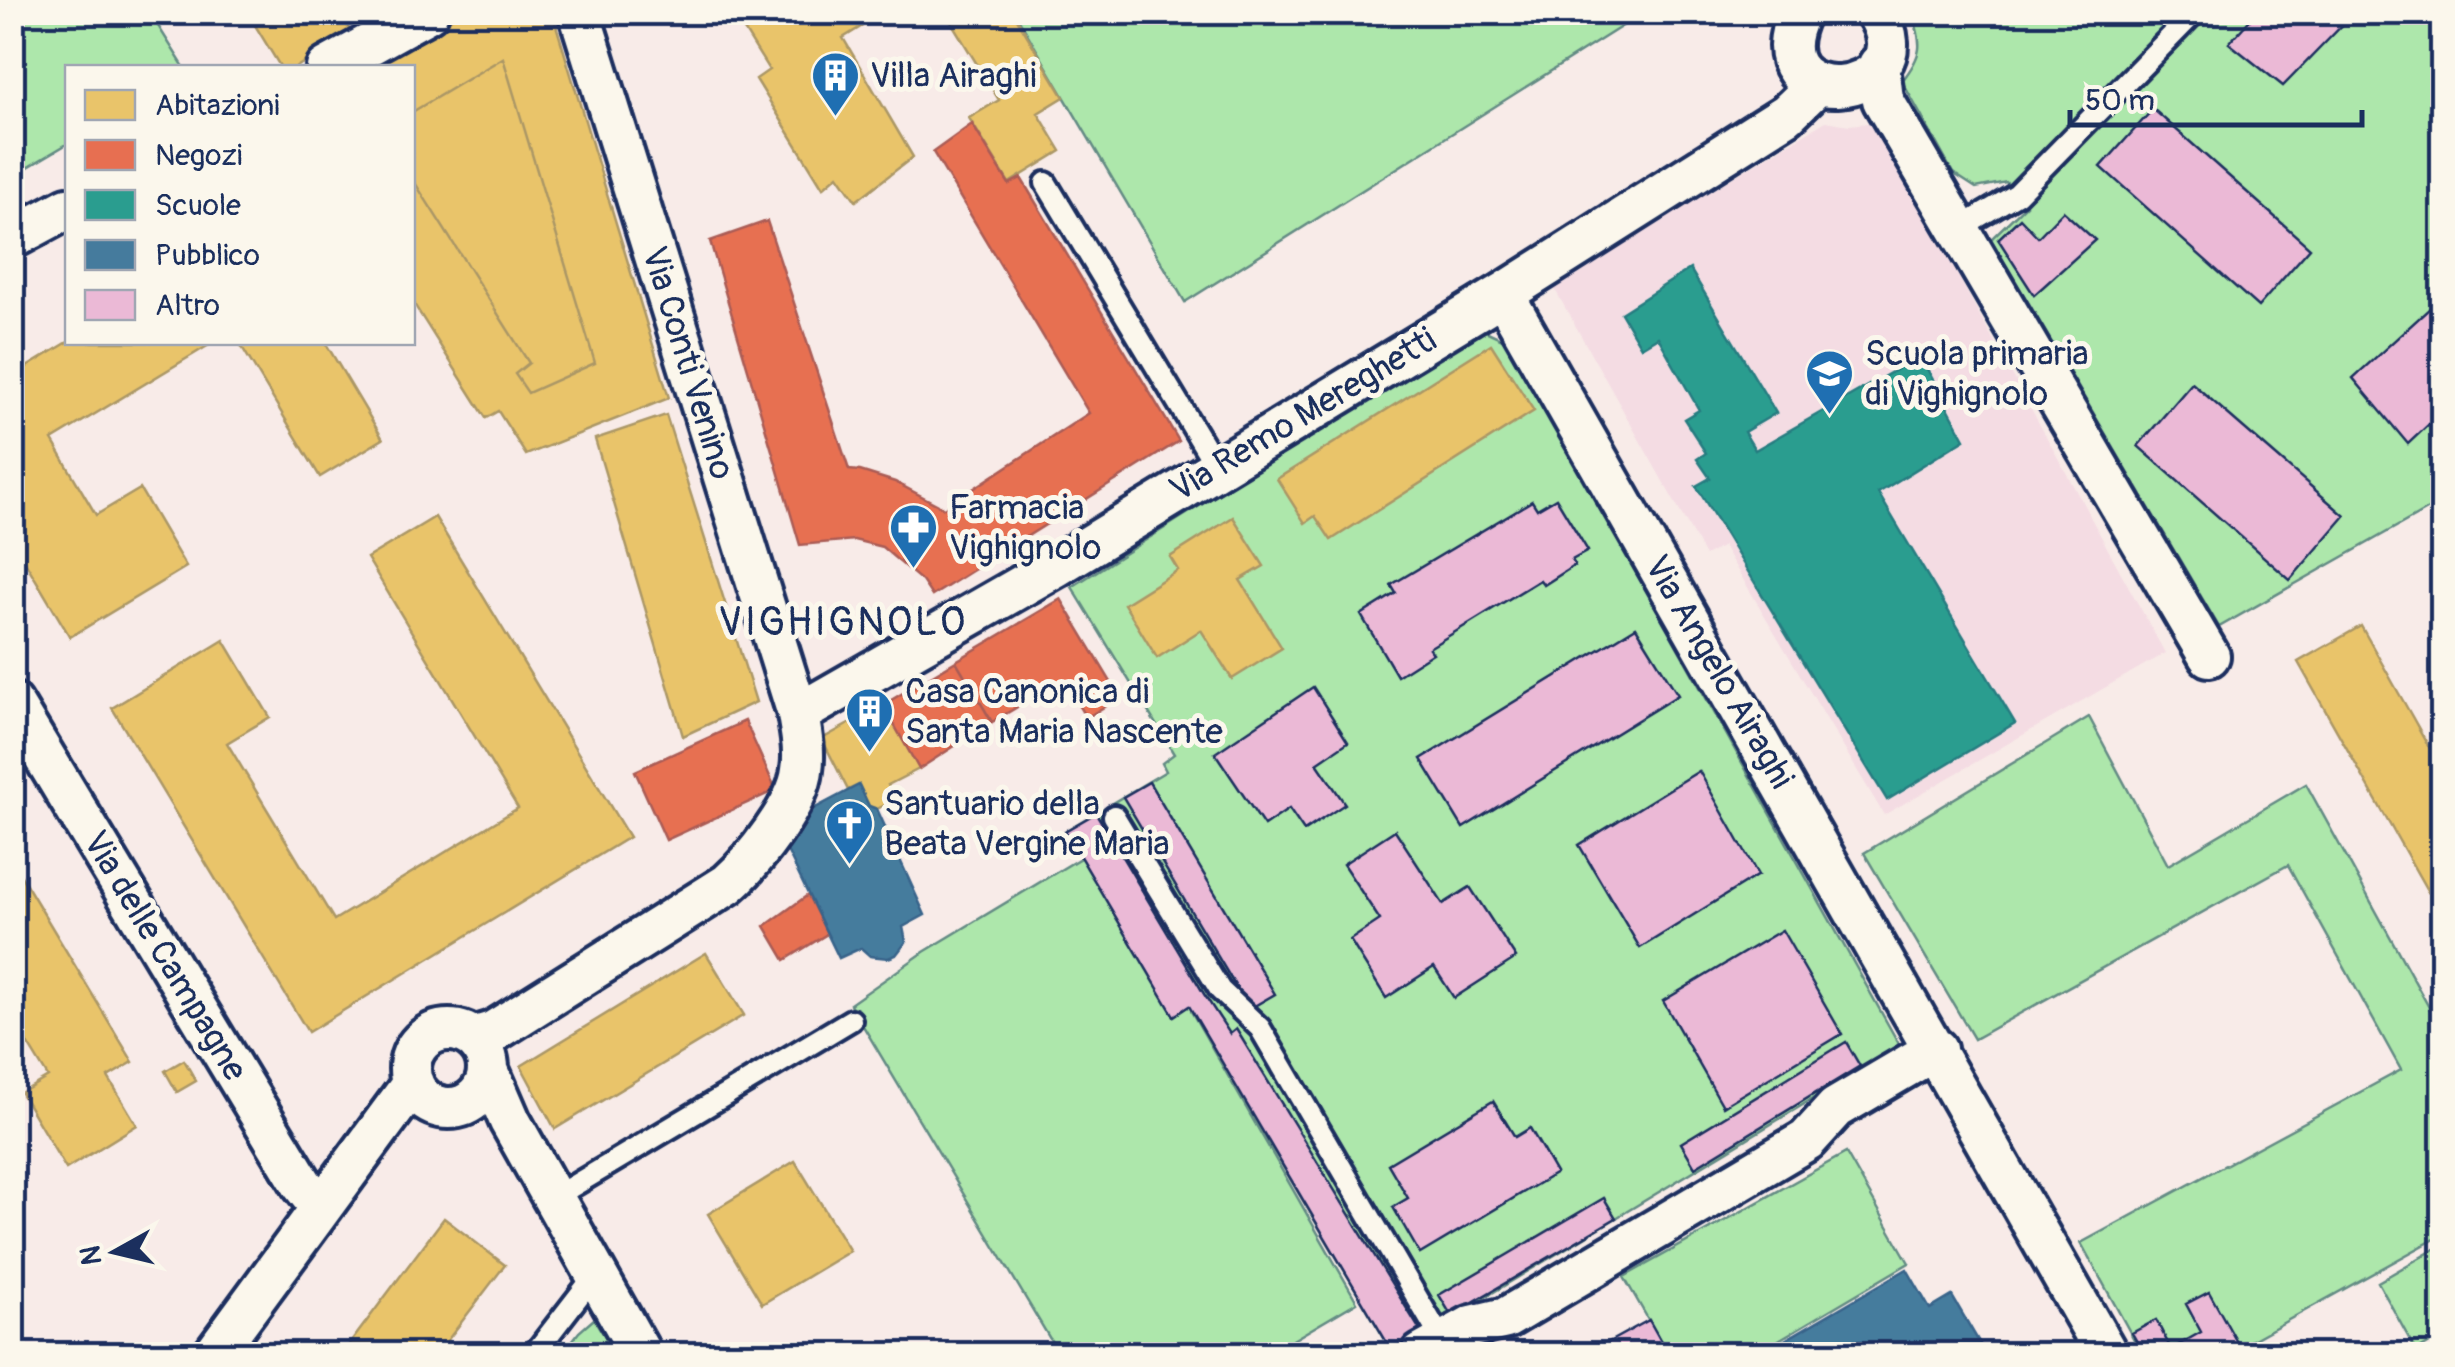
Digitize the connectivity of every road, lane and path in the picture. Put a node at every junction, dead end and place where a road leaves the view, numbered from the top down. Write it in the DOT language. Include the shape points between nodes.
graph roads {
  1 [pos="428,12"];
  2 [pos="580,12"];
  3 [pos="1799,12"];
  4 [pos="1876,12"];
  5 [pos="2195,12"];
  6 [pos="332,65"];
  7 [pos="1839,85"];
  8 [pos="1046,183"];
  9 [pos="65,210"];
  10 [pos="1958,229"];
  11 [pos="12,238"];
  12 [pos="1503,294"];
  13 [pos="1216,466"];
  14 [pos="2209,656"];
  15 [pos="12,703"];
  16 [pos="798,714"];
  17 [pos="1114,816"];
  18 [pos="851,1020"];
  19 [pos="485,1048"];
  20 [pos="1936,1049"];
  21 [pos="418,1091"];
  22 [pos="467,1104"];
  23 [pos="510,1121"];
  24 [pos="552,1198"];
  25 [pos="320,1207"];
  26 [pos="595,1275"];
  27 [pos="1432,1348"];
  28 [pos="214,1354"];
  29 [pos="534,1354"];
  30 [pos="640,1354"];
  31 [pos="2108,1354"];
  1 -- 6 [label="street"];
  2 -- 16 [label="street, Via Conti Venino"];
  3 -- 7 [label="street" via="1790,48"];
  4 -- 7 [label="street" via="1885,52"];
  5 -- 10 [label="lane" via="2017,194"];
  7 -- 10 [label="street"];
  7 -- 12 [label="street, Via Remo Mereghetti"];
  8 -- 13 [label="lane"];
  9 -- 11 [label="street"];
  10 -- 14 [label="street"];
  12 -- 13 [label="street, Via Remo Mereghetti"];
  12 -- 20 [label="street, Via Angelo Airaghi"];
  13 -- 16 [label="street, Via Remo Mereghetti"];
  15 -- 25 [label="street, Via delle Campagne"];
  16 -- 19 [label="street, Via Conti Venino" via="802,774 744,870"];
  17 -- 27 [label="lane" via="1220,990 1260,1028"];
  18 -- 24 [label="lane"];
  19 -- 21 [label="street" via="453,1030 429,1036 412,1057"];
  19 -- 22 [label="street" via="482,1091"];
  19 -- 23 [label="street"];
  20 -- 27 [label="street" via="1836,1108 1807,1140 1757,1170 1506,1318 1472,1326"];
  20 -- 31 [label="street, Via Angelo Airaghi"];
  21 -- 22 [label="street" via="440,1107"];
  21 -- 25 [label="street" via="377,1128"];
  22 -- 23 [label="street"];
  23 -- 24 [label="street"];
  24 -- 26 [label="street"];
  25 -- 28 [label="street"];
  26 -- 29 [label="lane"];
  26 -- 30 [label="street"];
}
